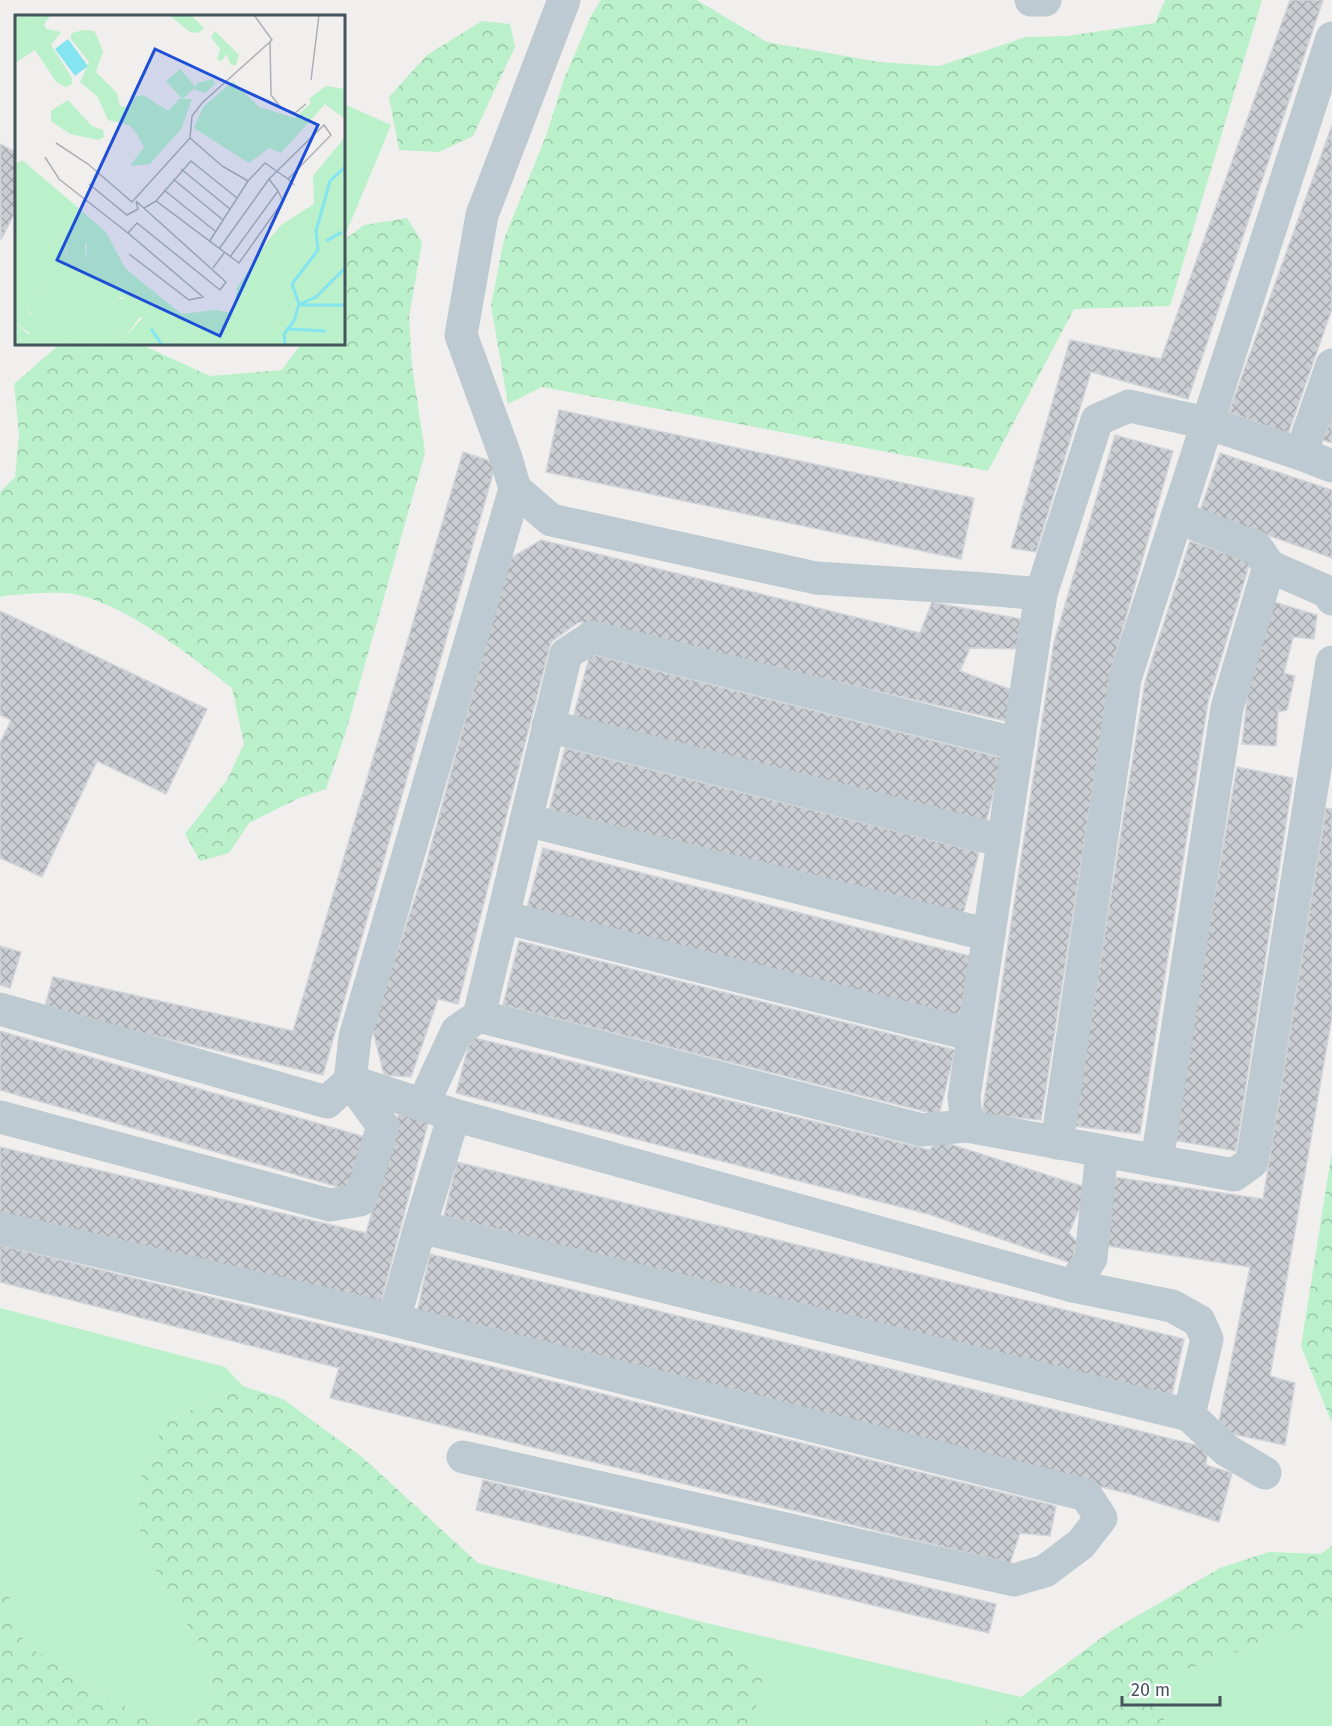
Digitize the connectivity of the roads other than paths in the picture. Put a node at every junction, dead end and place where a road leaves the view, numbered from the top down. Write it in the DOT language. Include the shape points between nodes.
graph roads {
  1 [pos="564,0"];
  2 [pos="1031,0"];
  3 [pos="1046,0"];
  4 [pos="1332,38"];
  5 [pos="1332,365"];
  6 [pos="1207,423"];
  7 [pos="1301,454"];
  8 [pos="1332,466"];
  9 [pos="514,489"];
  10 [pos="1177,517"];
  11 [pos="1269,566"];
  12 [pos="1041,594"];
  13 [pos="1332,599"];
  14 [pos="1332,662"];
  15 [pos="548,726"];
  16 [pos="1018,744"];
  17 [pos="526,820"];
  18 [pos="1003,841"];
  19 [pos="502,917"];
  20 [pos="989,935"];
  21 [pos="0,1009"];
  22 [pos="479,1016"];
  23 [pos="974,1035"];
  24 [pos="350,1081"];
  25 [pos="423,1104"];
  26 [pos="454,1115"];
  27 [pos="0,1118"];
  28 [pos="967,1126"];
  29 [pos="1057,1143"];
  30 [pos="1102,1151"];
  31 [pos="1156,1161"];
  32 [pos="420,1227"];
  33 [pos="0,1228"];
  34 [pos="1073,1286"];
  35 [pos="394,1320"];
  36 [pos="1189,1415"];
  37 [pos="463,1457"];
  38 [pos="1265,1473"];
  1 -- 9 [label="lane" via="482,215 461,335"];
  2 -- 3 [label="lane"];
  4 -- 6 [label="lane"];
  5 -- 7 [label="lane"];
  6 -- 7 [label="lane"];
  6 -- 10 [label="lane"];
  6 -- 12 [label="lane" via="1129,406 1097,420"];
  7 -- 8 [label="lane"];
  9 -- 12 [label="lane" via="551,520 816,578"];
  9 -- 24 [label="lane" via="355,1038"];
  10 -- 11 [label="lane" via="1257,548"];
  10 -- 29 [label="lane" via="1125,679"];
  11 -- 13 [label="lane" via="1330,594"];
  11 -- 31 [label="lane" via="1227,708"];
  12 -- 16 [label="lane"];
  14 -- 31 [label="lane" via="1252,1162 1234,1175"];
  15 -- 16 [label="lane" via="566,654 592,637"];
  15 -- 17 [label="lane"];
  15 -- 18 [label="lane"];
  16 -- 18 [label="lane"];
  17 -- 19 [label="lane"];
  17 -- 20 [label="lane"];
  18 -- 20 [label="lane"];
  19 -- 22 [label="lane"];
  19 -- 23 [label="lane"];
  20 -- 23 [label="lane"];
  21 -- 24 [label="lane" via="327,1102"];
  22 -- 25 [label="lane" via="457,1031"];
  22 -- 28 [label="lane" via="922,1130"];
  23 -- 28 [label="lane" via="964,1096"];
  24 -- 25 [label="lane"];
  24 -- 27 [label="lane" via="383,1126 360,1200 330,1205"];
  25 -- 26 [label="lane"];
  26 -- 32 [label="lane"];
  26 -- 34 [label="lane"];
  28 -- 29 [label="lane"];
  29 -- 30 [label="lane"];
  30 -- 31 [label="lane"];
  30 -- 34 [label="lane" via="1091,1258"];
  32 -- 35 [label="lane"];
  32 -- 36 [label="lane"];
  33 -- 35 [label="lane"];
  34 -- 36 [label="lane" via="1172,1306 1198,1321 1207,1339"];
  35 -- 37 [label="lane" via="1086,1495 1101,1518 1081,1544 1045,1571 1014,1580"];
  36 -- 38 [label="lane" via="1226,1450"];
}
